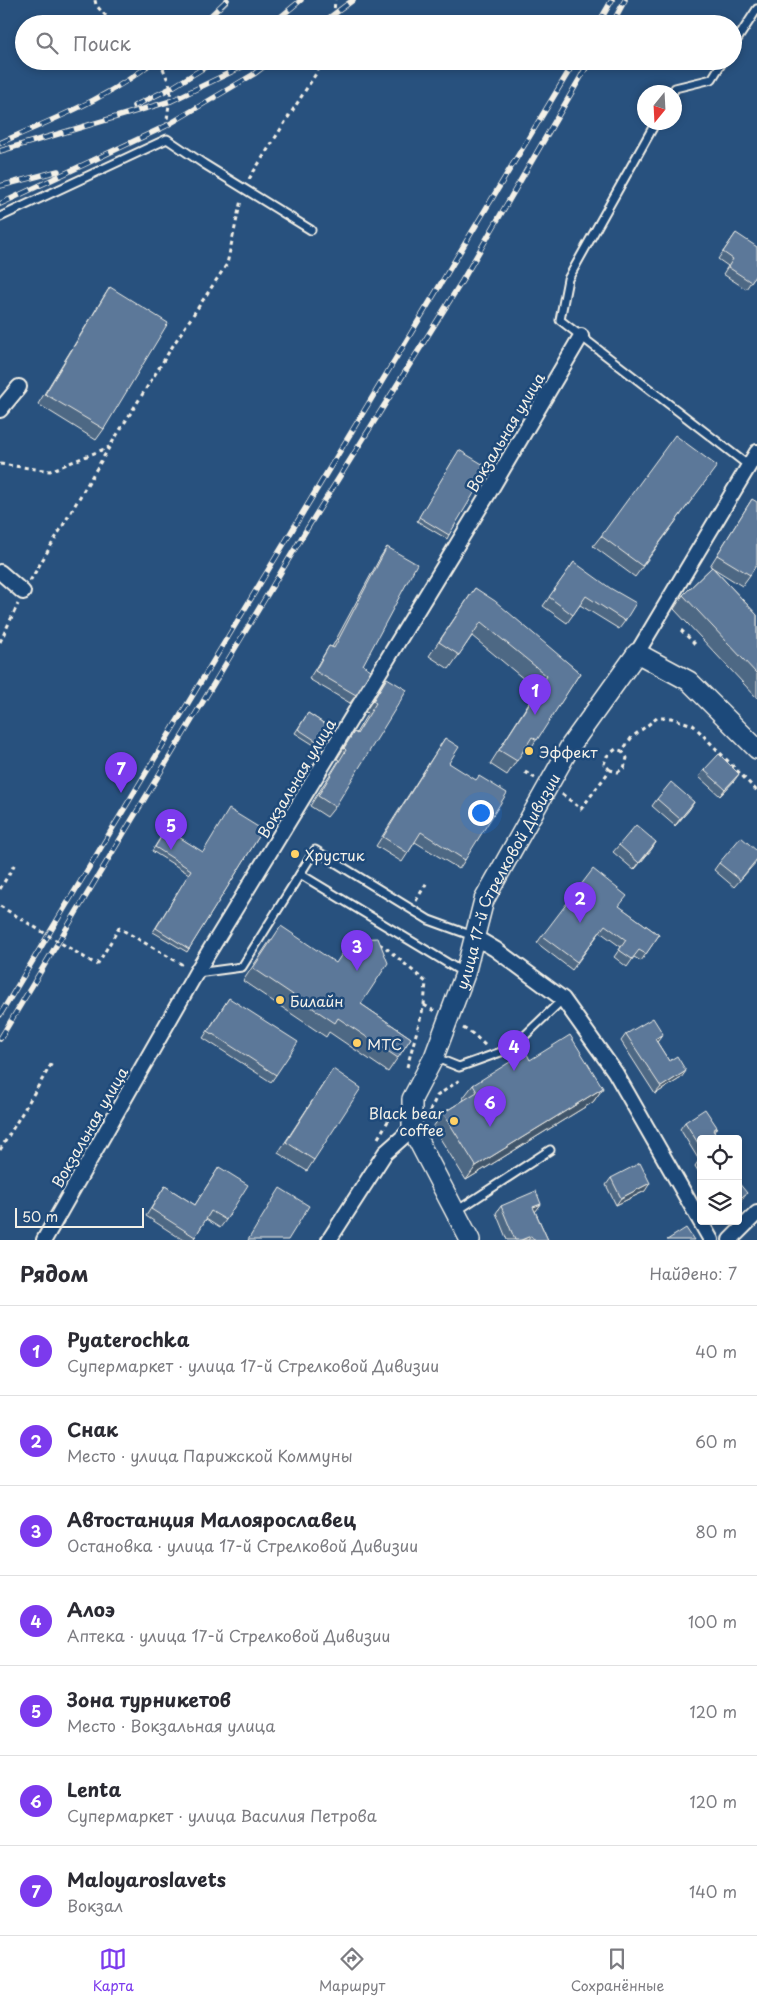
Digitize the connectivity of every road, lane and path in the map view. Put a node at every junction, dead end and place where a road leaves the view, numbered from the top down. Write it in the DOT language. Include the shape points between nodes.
graph roads {
  1 [pos="95,0"];
  2 [pos="335,0"];
  3 [pos="757,9"];
  4 [pos="105,15"];
  5 [pos="334,15"];
  6 [pos="742,32"];
  7 [pos="164,70"];
  8 [pos="318,70"];
  9 [pos="718,70"];
  10 [pos="682,86"];
  11 [pos="652,130"];
  12 [pos="166,139"];
  13 [pos="243,188"];
  14 [pos="0,216"];
  15 [pos="311,230"];
  16 [pos="581,336"];
  17 [pos="19,387"];
  18 [pos="0,410"];
  19 [pos="110,446"];
  20 [pos="757,452"];
  21 [pos="0,464"];
  22 [pos="749,466"];
  23 [pos="0,572"];
  24 [pos="24,592"];
  25 [pos="681,630"];
  26 [pos="0,642"];
  27 [pos="694,644"];
  28 [pos="636,653"];
  29 [pos="757,749"];
  30 [pos="622,751"];
  31 [pos="610,770"];
  32 [pos="525,772"];
  33 [pos="548,786"];
  34 [pos="757,791"];
  35 [pos="16,862"];
  36 [pos="300,874"];
  37 [pos="0,889"];
  38 [pos="0,906"];
  39 [pos="473,936"];
  40 [pos="377,943"];
  41 [pos="196,973"];
  42 [pos="465,974"];
  43 [pos="563,999"];
  44 [pos="424,1004"];
  45 [pos="448,1020"];
  46 [pos="494,1054"];
  47 [pos="434,1057"];
  48 [pos="52,1063"];
  49 [pos="405,1075"];
  50 [pos="466,1075"];
  51 [pos="396,1105"];
  52 [pos="429,1114"];
  53 [pos="412,1129"];
  54 [pos="374,1144"];
  55 [pos="0,1150"];
  56 [pos="550,1150"];
  57 [pos="455,1212"];
  58 [pos="757,1213"];
  59 [pos="44,1240"];
  60 [pos="329,1240"];
  61 [pos="470,1240"];
  62 [pos="712,1240"];
  63 [pos="730,1240"];
  1 -- 4 [label="path"];
  2 -- 5 [label="path"];
  3 -- 6 [label="lane"];
  7 -- 12 [label="path" via="172,88"];
  8 -- 13 [label="path"];
  9 -- 10 [label="lane" via="712,79"];
  11 -- 16 [label="lane" via="568,279 560,320"];
  12 -- 13 [label="lane"];
  12 -- 14 [label="lane"];
  13 -- 15 [label="lane"];
  13 -- 19 [label="path" via="227,264"];
  16 -- 22 [label="lane"];
  16 -- 41 [label="street, Вокзальная улица"];
  17 -- 18 [label="street"];
  19 -- 21 [label="path" via="50,471"];
  19 -- 24 [label="path"];
  20 -- 22 [label="street, улица 17-й Стрелковой Дивизии"];
  22 -- 28 [label="street, улица 17-й Стрелковой Дивизии"];
  23 -- 24 [label="street"];
  24 -- 26 [label="path"];
  25 -- 27 [label="path"];
  28 -- 29 [label="main road" via="689,681"];
  28 -- 33 [label="main road, улица 17-й Стрелковой Дивизии" via="571,745"];
  30 -- 31 [label="path" via="627,758 624,768 618,772"];
  30 -- 31 [label="path" via="616,749 607,756 604,764"];
  30 -- 34 [label="path" via="632,736 657,718 671,718 693,725"];
  31 -- 33 [label="path" via="581,809"];
  32 -- 33 [label="path"];
  33 -- 39 [label="main road, улица 17-й Стрелковой Дивизии" via="484,900"];
  35 -- 37 [label="path"];
  36 -- 39 [label="lane" via="315,850 429,920"];
  36 -- 41 [label="lane" via="242,967"];
  36 -- 42 [label="lane"];
  38 -- 41 [label="path, bridge" via="98,965 119,928"];
  39 -- 42 [label="main road, улица 17-й Стрелковой Дивизии"];
  39 -- 43 [label="street"];
  40 -- 44 [label="path" via="426,982"];
  41 -- 59 [label="street, Вокзальная улица"];
  42 -- 45 [label="main road, улица 17-й Стрелковой Дивизии"];
  43 -- 46 [label="lane" via="512,1048"];
  43 -- 62 [label="street" via="615,1072"];
  44 -- 45 [label="path"];
  44 -- 49 [label="path"];
  45 -- 46 [label="path" via="473,1034"];
  45 -- 47 [label="main road, улица 17-й Стрелковой Дивизии"];
  46 -- 47 [label="lane" via="458,1067"];
  47 -- 53 [label="main road, улица 17-й Стрелковой Дивизии" via="412,1099"];
  48 -- 55 [label="path"];
  50 -- 52 [label="path" via="437,1096"];
  51 -- 54 [label="path"];
  53 -- 57 [label="main road"];
  53 -- 60 [label="street" via="385,1153"];
  56 -- 57 [label="lane"];
  57 -- 61 [label="main road"];
  58 -- 63 [label="street"];
}
